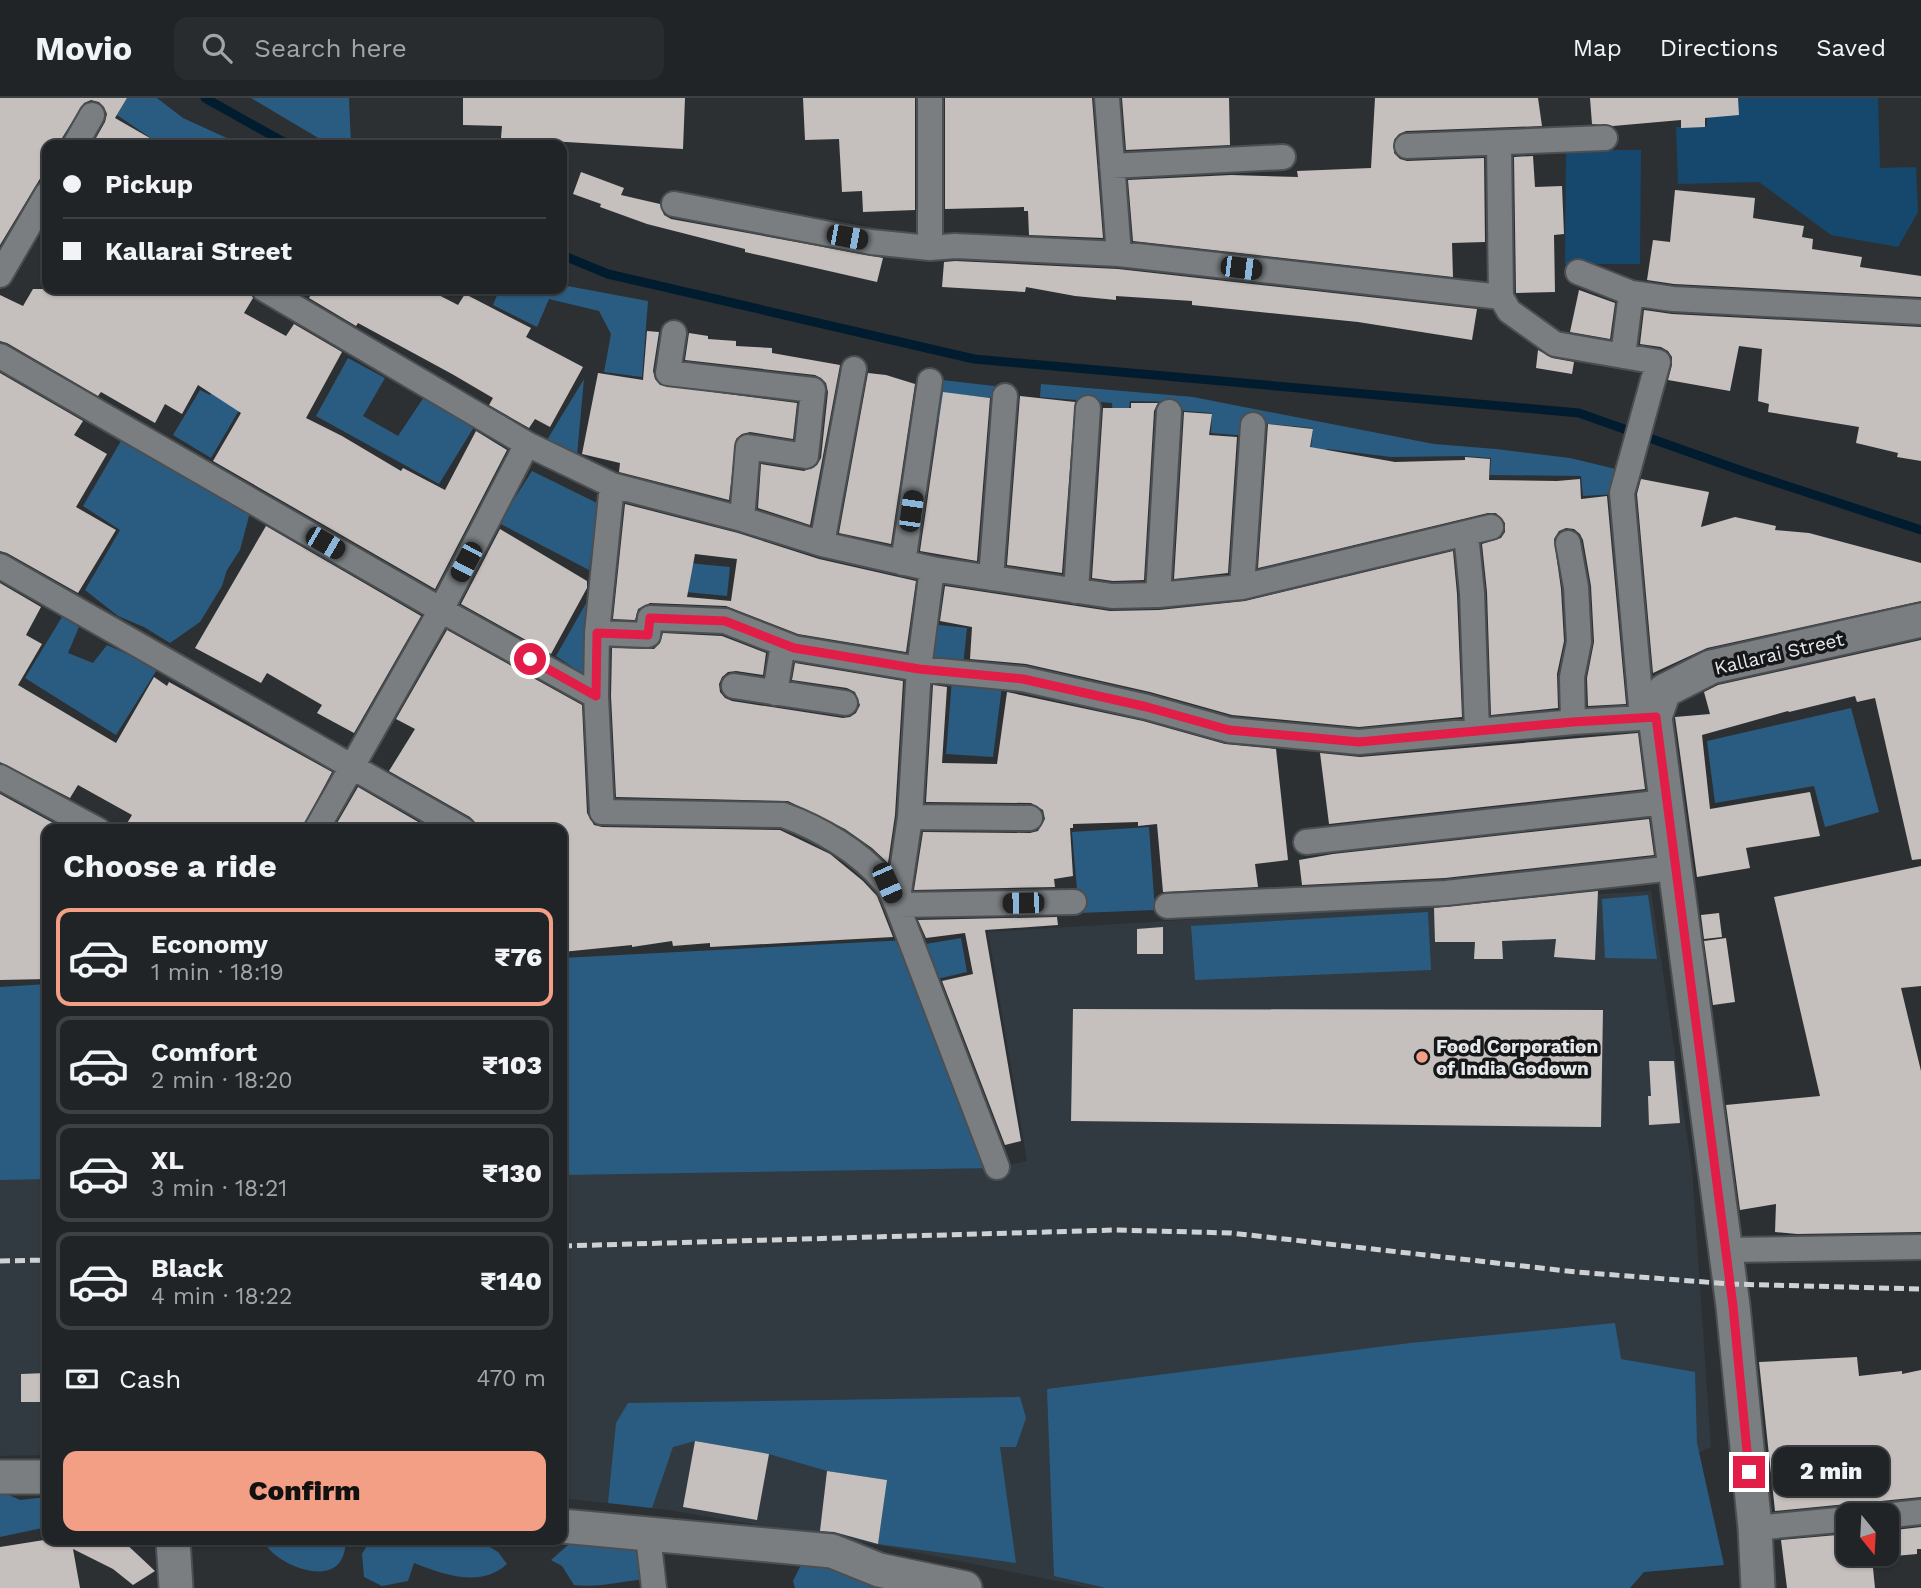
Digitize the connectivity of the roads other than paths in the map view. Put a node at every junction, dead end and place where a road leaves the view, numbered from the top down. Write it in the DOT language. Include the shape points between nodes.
graph roads {
  1 [pos="930,98"];
  2 [pos="1107,98"];
  3 [pos="92,115"];
  4 [pos="1605,138"];
  5 [pos="78,140"];
  6 [pos="1499,144"];
  7 [pos="1407,146"];
  8 [pos="1283,157"];
  9 [pos="1112,166"];
  10 [pos="42,203"];
  11 [pos="674,204"];
  12 [pos="930,247"];
  13 [pos="1119,254"];
  14 [pos="1578,272"];
  15 [pos="0,275"];
  16 [pos="1631,293"];
  17 [pos="272,294"];
  18 [pos="1502,297"];
  19 [pos="1921,312"];
  20 [pos="674,333"];
  21 [pos="0,356"];
  22 [pos="1623,356"];
  23 [pos="854,369"];
  24 [pos="930,381"];
  25 [pos="1005,396"];
  26 [pos="1088,408"];
  27 [pos="1169,412"];
  28 [pos="1253,425"];
  29 [pos="527,444"];
  30 [pos="612,485"];
  31 [pos="741,519"];
  32 [pos="1491,527"];
  33 [pos="1466,534"];
  34 [pos="1568,543"];
  35 [pos="822,544"];
  36 [pos="903,564"];
  37 [pos="0,566"];
  38 [pos="932,569"];
  39 [pos="991,578"];
  40 [pos="1242,587"];
  41 [pos="1076,591"];
  42 [pos="1158,595"];
  43 [pos="441,610"];
  44 [pos="1921,620"];
  45 [pos="597,633"];
  46 [pos="783,644"];
  47 [pos="919,669"];
  48 [pos="734,686"];
  49 [pos="775,693"];
  50 [pos="596,696"];
  51 [pos="845,703"];
  52 [pos="1649,717"];
  53 [pos="1573,722"];
  54 [pos="1477,731"];
  55 [pos="352,766"];
  56 [pos="0,777"];
  57 [pos="1666,802"];
  58 [pos="910,817"];
  59 [pos="1030,818"];
  60 [pos="87,824"];
  61 [pos="319,824"];
  62 [pos="453,824"];
  63 [pos="1306,842"];
  64 [pos="1674,868"];
  65 [pos="1074,902"];
  66 [pos="897,905"];
  67 [pos="1167,906"];
  68 [pos="997,1167"];
  69 [pos="1921,1247"];
  70 [pos="1726,1250"];
  71 [pos="0,1477"];
  72 [pos="42,1477"];
  73 [pos="1921,1512"];
  74 [pos="1899,1514"];
  75 [pos="1836,1520"];
  76 [pos="567,1527"];
  77 [pos="1755,1528"];
  78 [pos="648,1536"];
  79 [pos="173,1545"];
  80 [pos="880,1579"];
  81 [pos="176,1588"];
  82 [pos="654,1588"];
  83 [pos="965,1588"];
  84 [pos="1758,1588"];
  1 -- 12 [label="street"];
  2 -- 9 [label="street"];
  3 -- 5 [label="street"];
  4 -- 6 [label="street"];
  6 -- 7 [label="street"];
  6 -- 18 [label="street"];
  8 -- 9 [label="street"];
  9 -- 13 [label="street"];
  10 -- 15 [label="street"];
  11 -- 12 [label="street" via="871,242"];
  12 -- 13 [label="street"];
  13 -- 18 [label="street"];
  14 -- 16 [label="street"];
  16 -- 19 [label="street"];
  16 -- 22 [label="street"];
  17 -- 29 [label="street"];
  18 -- 22 [label="street" via="1509,310 1555,344"];
  20 -- 31 [label="street" via="668,373 813,390 806,456 748,447"];
  21 -- 43 [label="street"];
  22 -- 52 [label="street" via="1658,362 1622,493"];
  23 -- 35 [label="street"];
  24 -- 36 [label="street"];
  25 -- 39 [label="street"];
  26 -- 41 [label="street"];
  27 -- 42 [label="street"];
  28 -- 40 [label="street"];
  29 -- 30 [label="street"];
  29 -- 43 [label="street"];
  30 -- 31 [label="street"];
  30 -- 45 [label="street"];
  31 -- 35 [label="street"];
  32 -- 33 [label="street"];
  33 -- 40 [label="street"];
  33 -- 54 [label="street"];
  34 -- 53 [label="street" via="1579,642 1572,677"];
  35 -- 36 [label="street"];
  36 -- 38 [label="street"];
  37 -- 55 [label="street"];
  38 -- 39 [label="street"];
  38 -- 47 [label="street"];
  39 -- 41 [label="street"];
  40 -- 42 [label="street"];
  41 -- 42 [label="street"];
  43 -- 50 [label="street"];
  43 -- 55 [label="street"];
  44 -- 52 [label="street, Kallarai Street" via="1711,667 1664,691"];
  45 -- 46 [label="street" via="648,635 650,618 725,621"];
  45 -- 50 [label="street"];
  46 -- 47 [label="street"];
  46 -- 49 [label="street"];
  47 -- 54 [label="street" via="1023,679 1229,730 1359,742"];
  47 -- 58 [label="street"];
  48 -- 49 [label="street"];
  49 -- 51 [label="street"];
  50 -- 66 [label="street" via="602,812 783,815 808,824 866,863 887,883"];
  52 -- 53 [label="street"];
  52 -- 57 [label="street"];
  53 -- 54 [label="street"];
  55 -- 61 [label="street"];
  55 -- 62 [label="street"];
  56 -- 60 [label="street"];
  57 -- 63 [label="street"];
  57 -- 64 [label="street"];
  58 -- 59 [label="street"];
  58 -- 66 [label="street"];
  64 -- 67 [label="street" via="1446,893"];
  64 -- 70 [label="street"];
  65 -- 66 [label="street"];
  66 -- 68 [label="street"];
  69 -- 70 [label="street"];
  70 -- 77 [label="street"];
  71 -- 72 [label="street"];
  73 -- 74 [label="street"];
  75 -- 77 [label="street"];
  76 -- 78 [label="street"];
  77 -- 84 [label="street"];
  78 -- 80 [label="street" via="832,1551"];
  78 -- 82 [label="street"];
  79 -- 81 [label="street"];
  80 -- 83 [label="street"];
}
